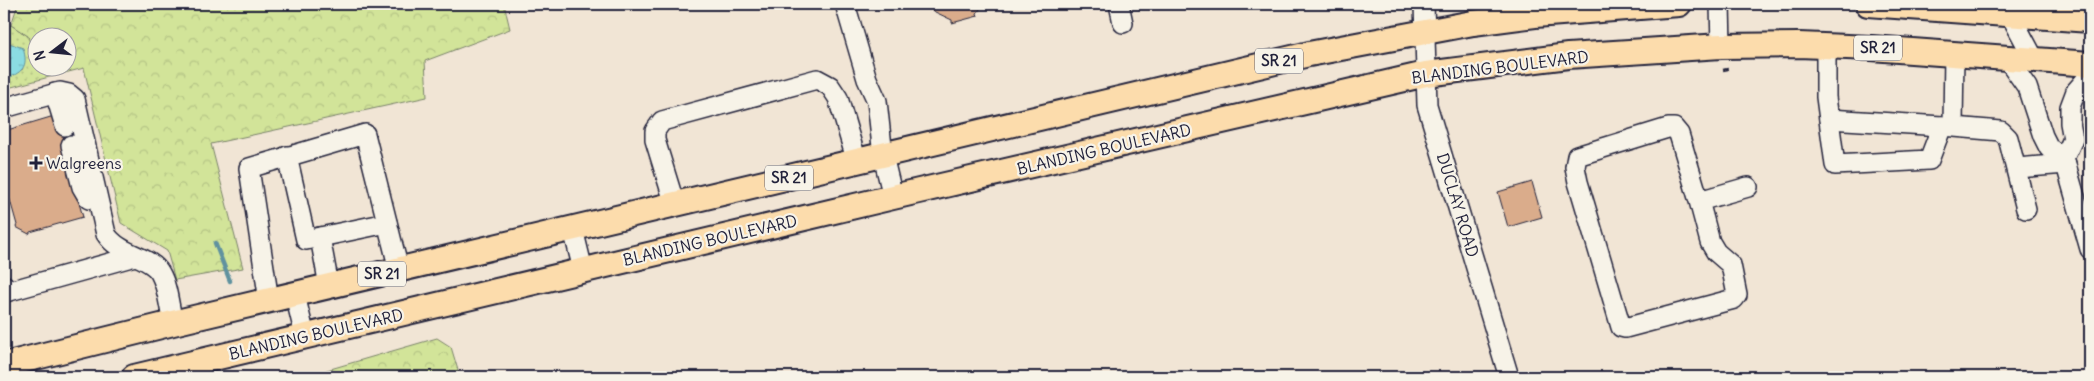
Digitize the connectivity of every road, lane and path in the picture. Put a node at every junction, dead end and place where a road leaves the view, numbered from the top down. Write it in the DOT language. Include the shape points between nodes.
graph roads {
  1 [pos="845,4"];
  2 [pos="1118,4"];
  3 [pos="1424,4"];
  4 [pos="1679,4"];
  5 [pos="1720,4"];
  6 [pos="1868,4"];
  7 [pos="2009,9"];
  8 [pos="2090,20"];
  9 [pos="1123,23"];
  10 [pos="1425,30"];
  11 [pos="1721,46"];
  12 [pos="1826,46"];
  13 [pos="1954,53"];
  14 [pos="2006,57"];
  15 [pos="2034,60"];
  16 [pos="2090,64"];
  17 [pos="1728,69"];
  18 [pos="1723,70"];
  19 [pos="1426,74"];
  20 [pos="2090,75"];
  21 [pos="55,93"];
  22 [pos="4,108"];
  23 [pos="1828,119"];
  24 [pos="65,126"];
  25 [pos="1947,126"];
  26 [pos="70,145"];
  27 [pos="287,156"];
  28 [pos="883,156"];
  29 [pos="2065,161"];
  30 [pos="857,162"];
  31 [pos="2017,168"];
  32 [pos="1748,187"];
  33 [pos="893,197"];
  34 [pos="1699,201"];
  35 [pos="675,205"];
  36 [pos="2026,209"];
  37 [pos="387,226"];
  38 [pos="2087,226"];
  39 [pos="573,228"];
  40 [pos="101,235"];
  41 [pos="320,237"];
  42 [pos="2090,249"];
  43 [pos="135,256"];
  44 [pos="399,270"];
  45 [pos="583,270"];
  46 [pos="4,285"];
  47 [pos="330,286"];
  48 [pos="295,295"];
  49 [pos="269,301"];
  50 [pos="174,323"];
  51 [pos="305,336"];
  52 [pos="4,365"];
  53 [pos="190,370"];
  54 [pos="134,377"];
  55 [pos="1509,377"];
  1 -- 28 [label="street" via="867,79 877,101"];
  2 -- 9 [label="street"];
  3 -- 10 [label="street, DUCLAY ROAD"];
  4 -- 10 [label="main road, SR 21" via="1535,15"];
  5 -- 11 [label="street"];
  6 -- 7 [label="main road"];
  7 -- 8 [label="main road"];
  7 -- 15 [label="street"];
  10 -- 19 [label="street, DUCLAY ROAD"];
  10 -- 28 [label="main road, SR 21" via="1309,54"];
  11 -- 12 [label="main road, BLANDING BOULEVARD / SR 21"];
  11 -- 19 [label="main road, BLANDING BOULEVARD / SR 21" via="1568,56"];
  12 -- 13 [label="main road, BLANDING BOULEVARD / SR 21"];
  12 -- 23 [label="street"];
  13 -- 14 [label="main road, BLANDING BOULEVARD / SR 21"];
  13 -- 25 [label="street"];
  14 -- 15 [label="main road, BLANDING BOULEVARD / SR 21"];
  14 -- 29 [label="street" via="2027,87 2042,136 2049,148"];
  15 -- 16 [label="main road, BLANDING BOULEVARD / SR 21"];
  17 -- 18 [label="path"];
  19 -- 33 [label="main road, BLANDING BOULEVARD / SR 21"];
  19 -- 55 [label="street, DUCLAY ROAD" via="1427,105"];
  20 -- 29 [label="street" via="2076,91 2070,107 2073,139"];
  21 -- 22 [label="street"];
  21 -- 24 [label="street"];
  21 -- 43 [label="street" via="69,94 77,104 106,234 113,243"];
  23 -- 25 [label="street"];
  23 -- 25 [label="street" via="1835,166 1929,160"];
  25 -- 31 [label="street" via="2001,131 2008,138"];
  26 -- 40 [label="street"];
  27 -- 37 [label="street" via="365,134"];
  27 -- 41 [label="street" via="306,240"];
  27 -- 49 [label="street" via="249,168"];
  28 -- 30 [label="main road, SR 21"];
  28 -- 33 [label="street"];
  29 -- 31 [label="street"];
  29 -- 38 [label="street"];
  30 -- 35 [label="main road, SR 21"];
  30 -- 35 [label="street" via="838,98 830,86 817,79 662,121 655,131 655,140"];
  31 -- 36 [label="street"];
  32 -- 34 [label="street"];
  33 -- 45 [label="main road, BLANDING BOULEVARD / SR 21"];
  34 -- 34 [label="street" via="1679,134 1674,128 1575,158 1578,182 1621,327 1734,299 1737,295 1731,265 1710,242"];
  35 -- 39 [label="main road, SR 21"];
  37 -- 41 [label="street"];
  37 -- 44 [label="street"];
  38 -- 42 [label="street"];
  39 -- 44 [label="main road, SR 21"];
  39 -- 45 [label="street"];
  41 -- 47 [label="street"];
  43 -- 46 [label="street" via="6,292"];
  43 -- 50 [label="street" via="160,273"];
  44 -- 47 [label="main road, SR 21"];
  45 -- 51 [label="main road, BLANDING BOULEVARD / SR 21"];
  47 -- 48 [label="main road, SR 21"];
  48 -- 49 [label="main road, SR 21"];
  48 -- 51 [label="street"];
  49 -- 50 [label="main road, SR 21"];
  50 -- 52 [label="main road, SR 21"];
  51 -- 53 [label="main road, BLANDING BOULEVARD / SR 21"];
  53 -- 54 [label="main road, BLANDING BOULEVARD / SR 21"];
}
